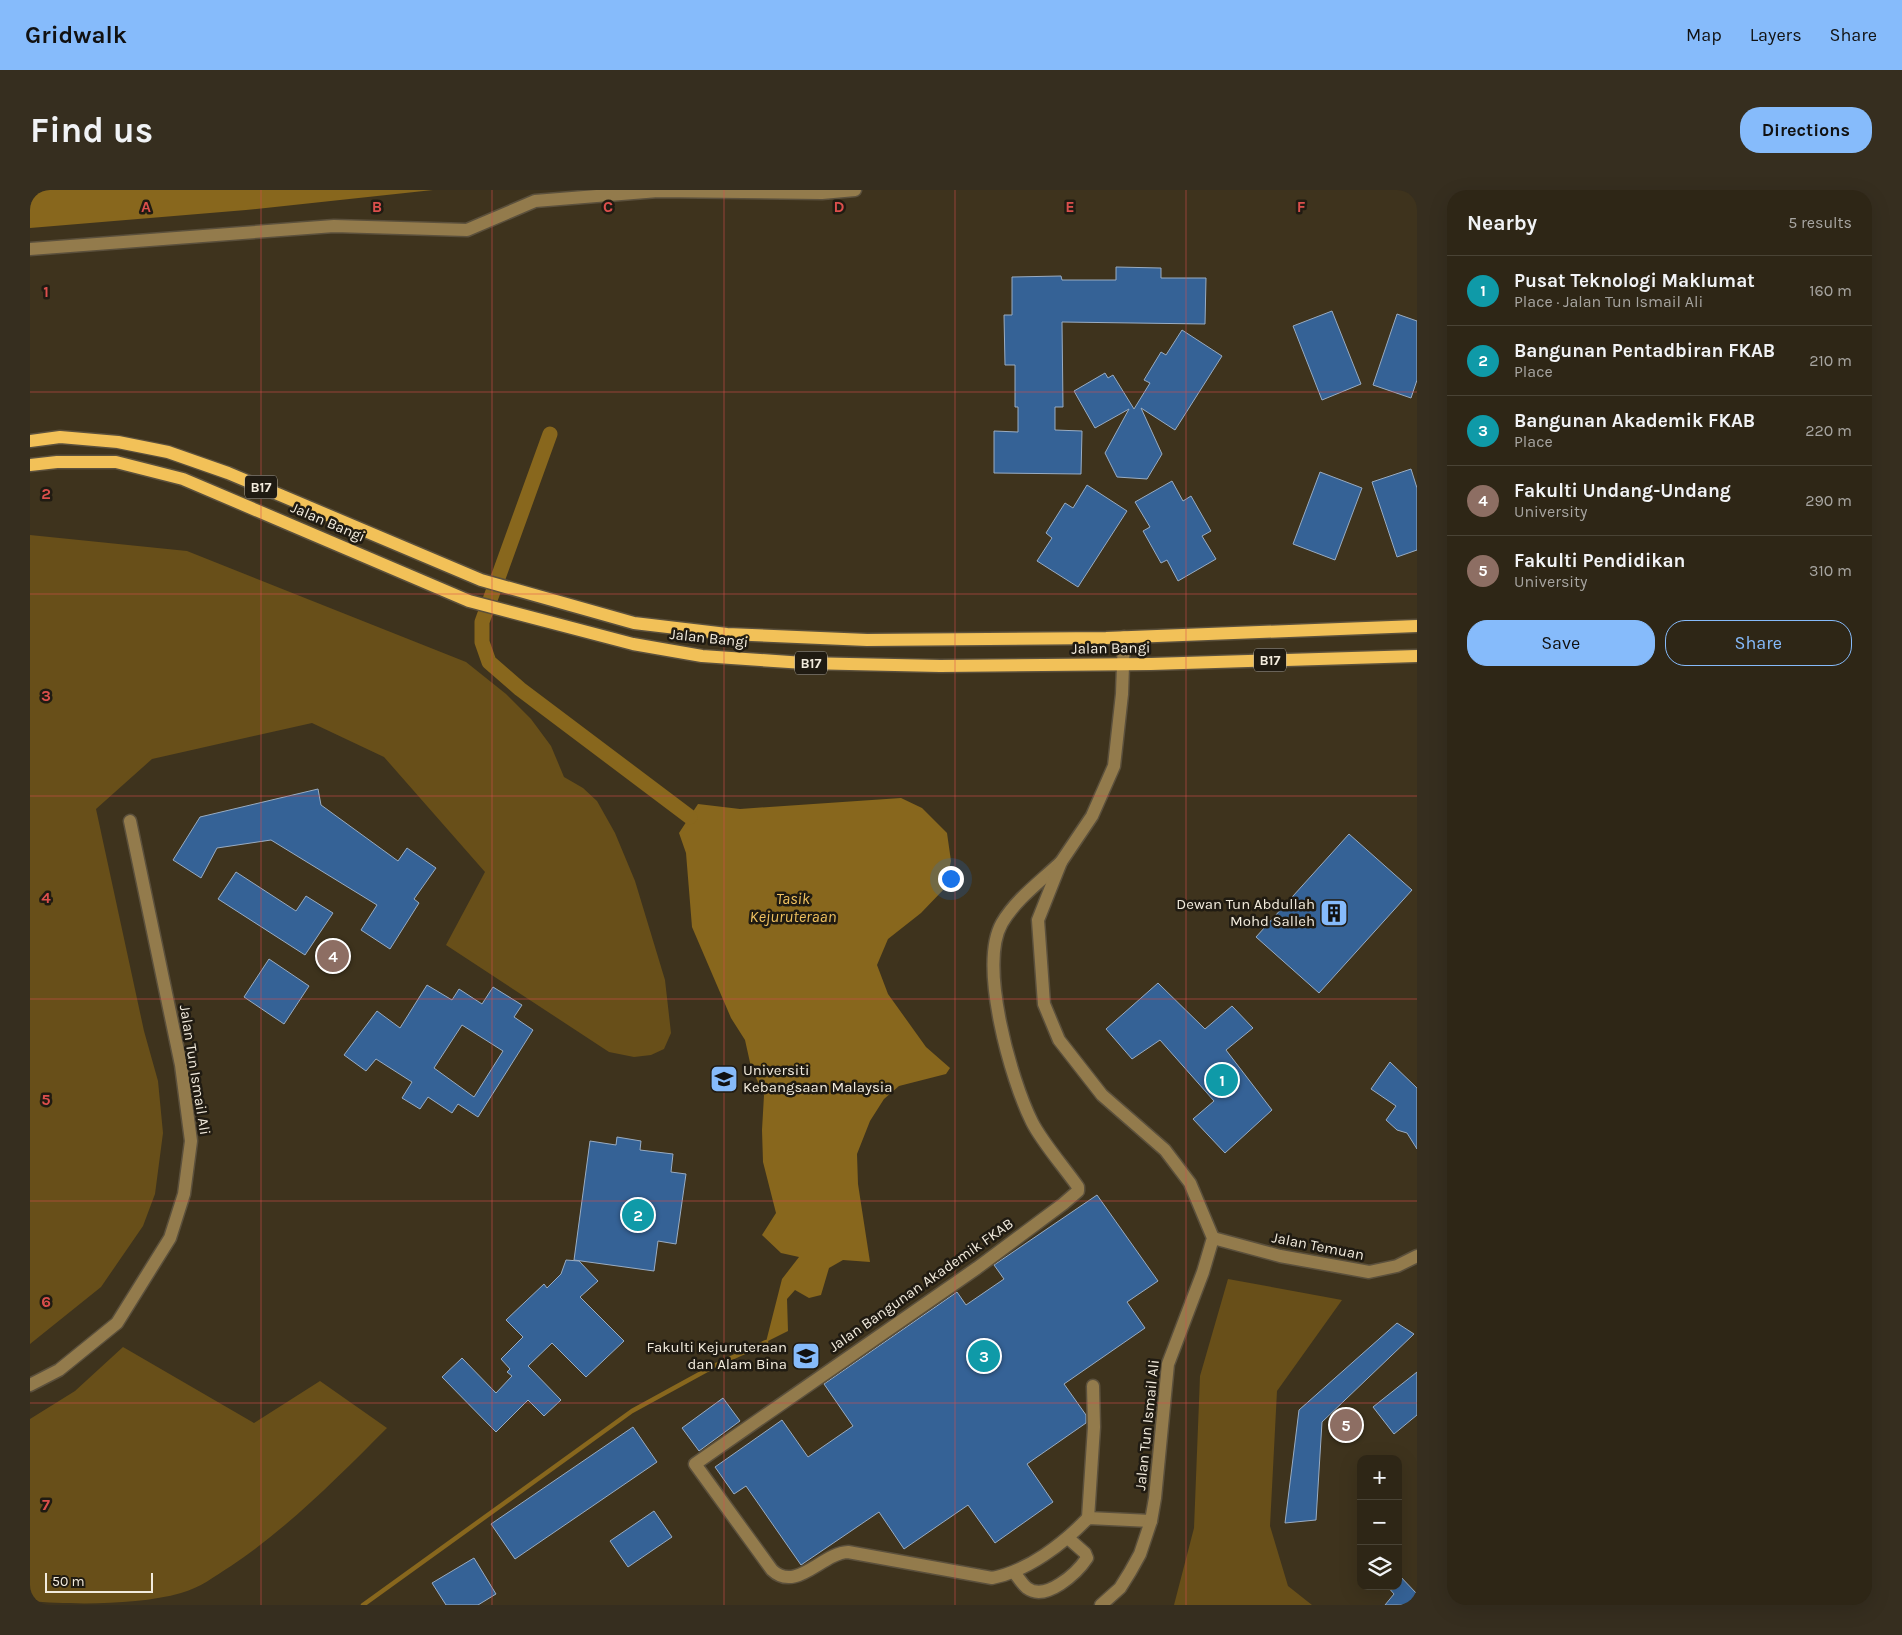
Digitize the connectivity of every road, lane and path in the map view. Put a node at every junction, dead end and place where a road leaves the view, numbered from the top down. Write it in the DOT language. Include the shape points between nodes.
graph roads {
  1 [pos="855,190"];
  2 [pos="30,249"];
  3 [pos="30,442"];
  4 [pos="30,465"];
  5 [pos="1417,626"];
  6 [pos="1124,637"];
  7 [pos="1417,656"];
  8 [pos="1123,664"];
  9 [pos="130,821"];
  10 [pos="1061,862"];
  11 [pos="1213,1238"];
  12 [pos="1417,1256"];
  13 [pos="30,1385"];
  14 [pos="1093,1386"];
  15 [pos="1088,1518"];
  16 [pos="1151,1521"];
  17 [pos="1068,1538"];
  18 [pos="1014,1572"];
  19 [pos="1101,1605"];
  1 -- 2 [label="street" via="822,193 658,191 535,202 467,230 334,226"];
  3 -- 6 [label="main road, Jalan Bangi / B17" via="60,437 118,442 168,452 228,473 481,580 634,623 727,634 867,640"];
  4 -- 8 [label="main road, Jalan Bangi / B17" via="116,462 183,480 469,601 633,644 702,656 804,662 930,666"];
  5 -- 6 [label="main road, Jalan Bangi / B17"];
  6 -- 8 [label="street"];
  7 -- 8 [label="main road, Jalan Bangi / B17"];
  8 -- 10 [label="street" via="1114,766 1092,816"];
  9 -- 13 [label="street, Jalan Tun Ismail Ali" via="181,1066 191,1141 184,1194 170,1238 117,1322 59,1370"];
  10 -- 11 [label="street" via="1038,920 1044,1004 1059,1040 1102,1095 1165,1150 1190,1183"];
  10 -- 18 [label="street, Jalan Bangunan Akademik FKAB" via="1015,905 1002,923 995,941 993,969 1007,1058 1032,1122 1078,1187 1075,1194 977,1268 695,1464 777,1575 794,1578 837,1552 992,1578"];
  11 -- 12 [label="street, Jalan Temuan" via="1280,1256 1369,1272 1397,1266"];
  11 -- 16 [label="street, Jalan Tun Ismail Ali" via="1168,1364"];
  14 -- 15 [label="street" via="1094,1427"];
  15 -- 16 [label="street"];
  15 -- 17 [label="street, Jalan Bangunan Akademik FKAB"];
  16 -- 19 [label="street, Jalan Tun Ismail Ali" via="1130,1572 1120,1588"];
  17 -- 18 [label="street, Jalan Bangunan Akademik FKAB"];
  17 -- 18 [label="street" via="1085,1552 1086,1558 1080,1568 1052,1589 1038,1591 1028,1588"];
}
